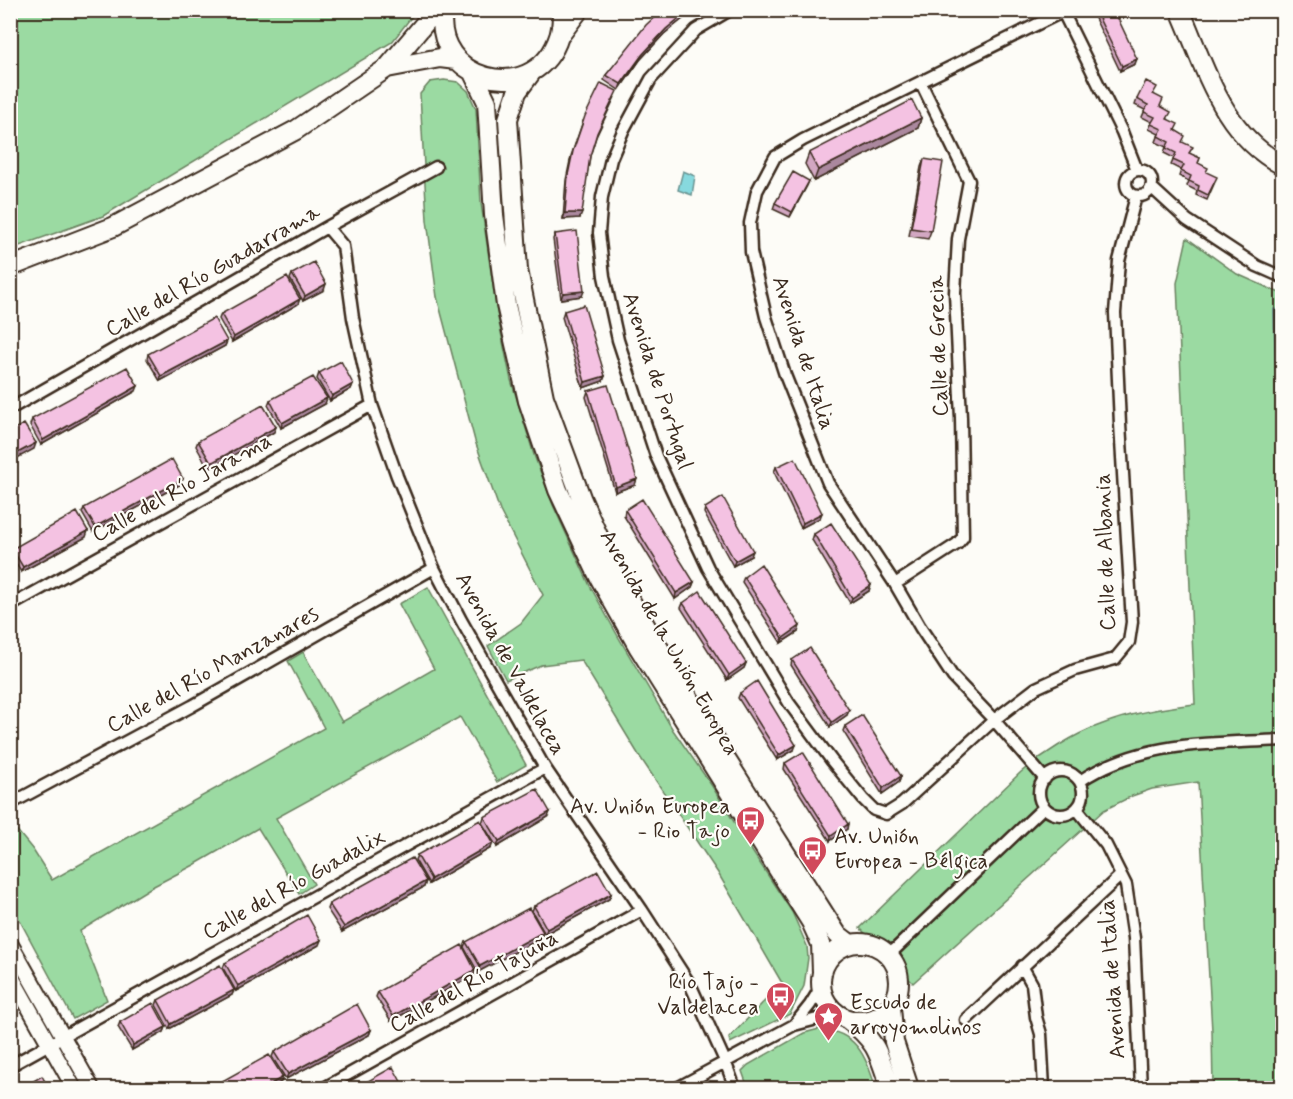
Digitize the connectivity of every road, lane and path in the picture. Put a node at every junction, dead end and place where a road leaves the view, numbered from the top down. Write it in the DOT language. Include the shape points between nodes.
graph roads {
  1 [pos="436,10"];
  2 [pos="443,10"];
  3 [pos="561,10"];
  4 [pos="579,10"];
  5 [pos="730,10"];
  6 [pos="1180,10"];
  7 [pos="1062,11"];
  8 [pos="560,36"];
  9 [pos="456,60"];
  10 [pos="387,68"];
  11 [pos="473,73"];
  12 [pos="531,73"];
  13 [pos="921,83"];
  14 [pos="1282,165"];
  15 [pos="436,167"];
  16 [pos="1137,170"];
  17 [pos="1151,187"];
  18 [pos="1136,196"];
  19 [pos="327,227"];
  20 [pos="10,267"];
  21 [pos="1282,277"];
  22 [pos="372,405"];
  23 [pos="10,409"];
  24 [pos="434,568"];
  25 [pos="895,584"];
  26 [pos="10,606"];
  27 [pos="994,720"];
  28 [pos="1282,740"];
  29 [pos="545,768"];
  30 [pos="1045,779"];
  31 [pos="1080,781"];
  32 [pos="10,804"];
  33 [pos="1044,807"];
  34 [pos="1077,809"];
  35 [pos="886,814"];
  36 [pos="1121,875"];
  37 [pos="642,910"];
  38 [pos="10,943"];
  39 [pos="850,944"];
  40 [pos="889,955"];
  41 [pos="1023,966"];
  42 [pos="10,974"];
  43 [pos="822,980"];
  44 [pos="891,1007"];
  45 [pos="845,1019"];
  46 [pos="966,1020"];
  47 [pos="794,1025"];
  48 [pos="63,1037"];
  49 [pos="50,1044"];
  50 [pos="725,1061"];
  51 [pos="10,1066"];
  52 [pos="74,1089"];
  53 [pos="92,1089"];
  54 [pos="324,1089"];
  55 [pos="677,1089"];
  56 [pos="735,1089"];
  57 [pos="890,1089"];
  58 [pos="909,1089"];
  59 [pos="1044,1089"];
  60 [pos="1141,1089"];
  1 -- 10 [label="main road"];
  2 -- 9 [label="main road" via="445,42"];
  3 -- 8 [label="main road"];
  4 -- 8 [label="main road, Avenida de la Unión Europea"];
  5 -- 35 [label="street, Avenida de Portugal" via="696,30 651,79 623,131 610,159 602,197 599,233 604,276 618,340 656,456 708,568 789,703 863,799 874,810"];
  6 -- 14 [label="main road" via="1234,125 1250,143"];
  7 -- 13 [label="street, Avenida de Italia"];
  7 -- 16 [label="street"];
  8 -- 12 [label="main road, Avenida de la Unión Europea" via="549,57"];
  9 -- 10 [label="main road" via="440,58"];
  9 -- 11 [label="main road"];
  10 -- 20 [label="main road" via="276,141 113,226"];
  11 -- 12 [label="main road" via="492,80 512,80"];
  11 -- 43 [label="main road, Avenida de la Unión Europea" via="487,102 494,215 507,305 528,401 558,490 599,577 639,648 811,922 822,944"];
  12 -- 39 [label="main road, Avenida de la Unión Europea" via="517,92 508,119 518,270 544,398 582,500 618,580 837,934"];
  13 -- 25 [label="street, Calle de Grecia" via="969,181 958,239 955,294 963,537"];
  13 -- 25 [label="street, Avenida de Italia" via="776,157 758,192 750,222 751,252 766,317 828,483"];
  15 -- 19 [label="street, Calle del Río Guadarrama"];
  16 -- 17 [label="street" via="1148,174"];
  16 -- 18 [label="street" via="1126,182 1129,192"];
  17 -- 18 [label="street" via="1143,196"];
  17 -- 21 [label="street" via="1187,220 1257,266"];
  18 -- 27 [label="street, Calle de Albania" via="1119,261 1115,313 1132,622 1129,642 1115,659 1075,670 1036,688"];
  19 -- 22 [label="street, Avenida de Valdelacea" via="343,246 353,318"];
  19 -- 23 [label="street, Calle del Río Guadarrama"];
  22 -- 24 [label="street, Avenida de Valdelacea"];
  22 -- 26 [label="street, Calle del Río Jarama"];
  24 -- 29 [label="street, Avenida de Valdelacea"];
  24 -- 32 [label="street, Calle del Río Manzanares"];
  25 -- 27 [label="street, Avenida de Italia" via="953,677"];
  27 -- 30 [label="street, Avenida de Italia"];
  27 -- 35 [label="street, Calle de Albania"];
  28 -- 31 [label="street" via="1142,752 1098,769"];
  29 -- 37 [label="street, Avenida de Valdelacea"];
  29 -- 48 [label="street, Calle del Río Guadalix"];
  30 -- 31 [label="street" via="1063,771"];
  30 -- 33 [label="street" via="1040,791"];
  31 -- 34 [label="street" via="1082,800"];
  33 -- 34 [label="street" via="1062,815"];
  33 -- 40 [label="street"];
  34 -- 36 [label="street, Avenida de Italia" via="1106,845"];
  36 -- 41 [label="street"];
  36 -- 60 [label="street, Avenida de Italia" via="1134,938"];
  37 -- 50 [label="street, Avenida de Valdelacea" via="691,986"];
  37 -- 54 [label="street, Calle del Río Tajuña"];
  38 -- 48 [label="street"];
  39 -- 40 [label="main road" via="871,944"];
  39 -- 43 [label="main road" via="832,954"];
  40 -- 44 [label="main road" via="900,986"];
  41 -- 46 [label="street"];
  41 -- 59 [label="street" via="1032,984 1041,1034"];
  42 -- 49 [label="street"];
  43 -- 45 [label="main road" via="825,999"];
  43 -- 47 [label="street" via="810,1005"];
  44 -- 45 [label="main road" via="871,1020"];
  44 -- 58 [label="main road" via="894,1042"];
  45 -- 47 [label="street" via="821,1018"];
  45 -- 57 [label="main road" via="870,1038 879,1052"];
  47 -- 50 [label="street"];
  48 -- 49 [label="street, Calle del Río Guadalix"];
  48 -- 53 [label="street"];
  49 -- 51 [label="street, Calle del Río Guadalix"];
  49 -- 52 [label="street"];
  50 -- 55 [label="street"];
  50 -- 56 [label="street, Avenida de Valdelacea"];
}
